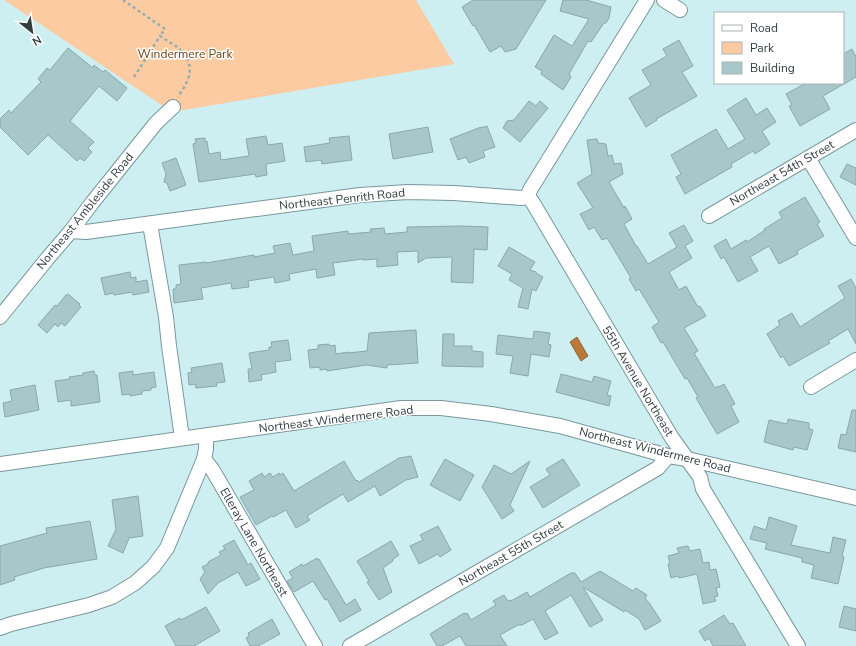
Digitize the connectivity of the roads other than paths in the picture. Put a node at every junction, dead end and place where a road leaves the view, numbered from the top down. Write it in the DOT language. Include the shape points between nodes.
graph roads {
  1 [pos="647,0"];
  2 [pos="664,0"];
  3 [pos="680,10"];
  4 [pos="173,107"];
  5 [pos="856,130"];
  6 [pos="808,158"];
  7 [pos="528,196"];
  8 [pos="709,216"];
  9 [pos="150,224"];
  10 [pos="71,231"];
  11 [pos="856,238"];
  12 [pos="0,317"];
  13 [pos="856,360"];
  14 [pos="811,387"];
  15 [pos="206,436"];
  16 [pos="182,438"];
  17 [pos="668,456"];
  18 [pos="204,459"];
  19 [pos="687,459"];
  20 [pos="0,464"];
  21 [pos="856,498"];
  22 [pos="0,628"];
  23 [pos="315,646"];
  24 [pos="350,646"];
  25 [pos="798,646"];
  1 -- 7 [label="street"];
  2 -- 3 [label="street"];
  4 -- 10 [label="street, Northeast Ambleside Road" via="156,123"];
  5 -- 6 [label="street, Northeast 54th Street"];
  6 -- 8 [label="street, Northeast 54th Street"];
  6 -- 11 [label="street"];
  7 -- 9 [label="street, Northeast Penrith Road" via="522,198 408,192 360,195"];
  7 -- 19 [label="street, 55th Avenue Northeast"];
  9 -- 10 [label="street, Northeast Penrith Road" via="86,232"];
  9 -- 16 [label="street" via="166,317"];
  10 -- 12 [label="street, Northeast Ambleside Road"];
  13 -- 14 [label="street"];
  15 -- 16 [label="street, Northeast Windermere Road"];
  15 -- 17 [label="street, Northeast Windermere Road" via="401,408 441,408 560,426"];
  15 -- 18 [label="street"];
  16 -- 20 [label="street, Northeast Windermere Road"];
  17 -- 19 [label="street, Northeast Windermere Road"];
  17 -- 24 [label="street, Northeast 55th Street" via="658,468"];
  18 -- 22 [label="street" via="167,548 153,567 135,583 112,597 89,605"];
  18 -- 23 [label="street, Elleray Lane Northeast"];
  19 -- 21 [label="street, Northeast Windermere Road"];
  19 -- 25 [label="street, 55th Avenue Northeast"];
}
